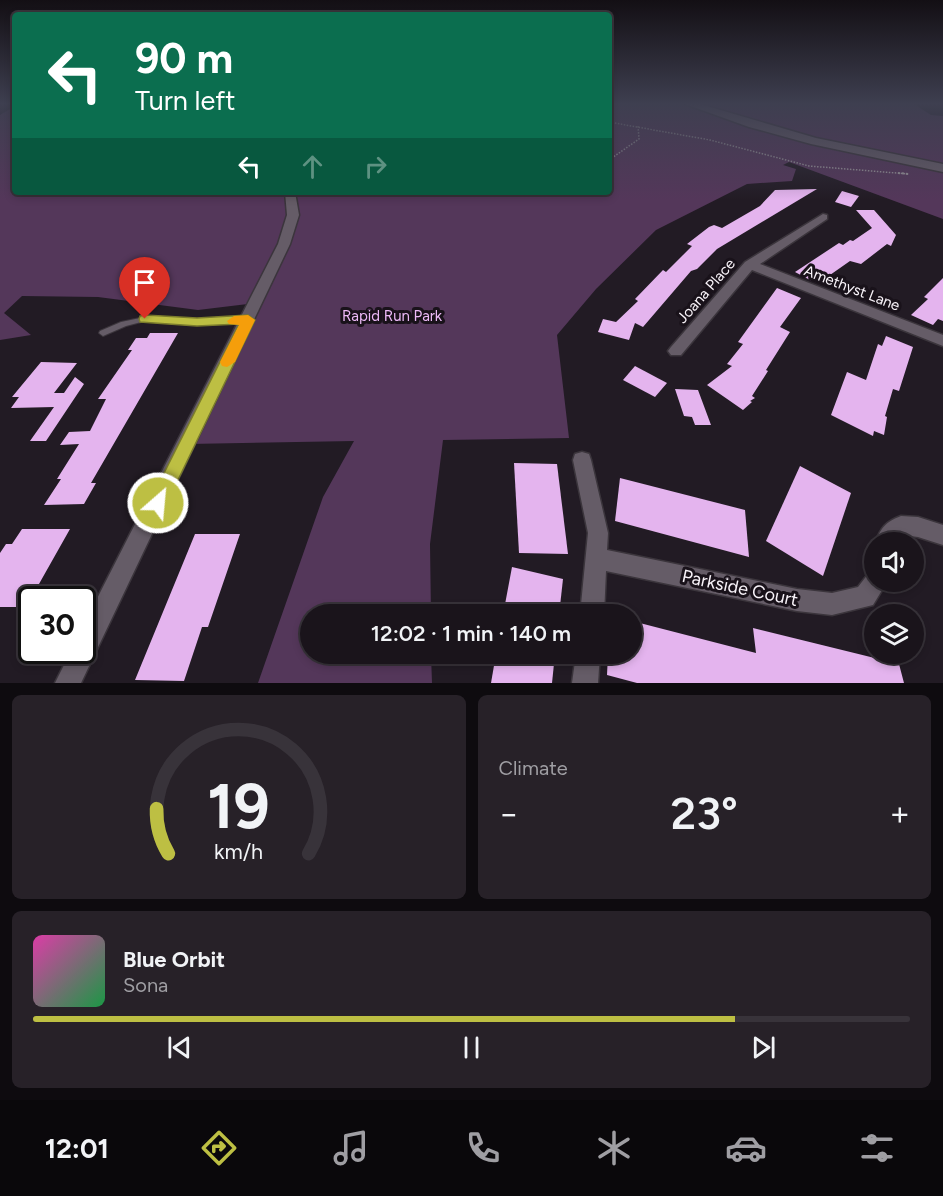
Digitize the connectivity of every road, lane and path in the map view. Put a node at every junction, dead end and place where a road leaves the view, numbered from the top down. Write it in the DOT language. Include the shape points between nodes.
graph roads {
  1 [pos="639,136"];
  2 [pos="689,136"];
  3 [pos="787,136"];
  4 [pos="612,158"];
  5 [pos="943,168"];
  6 [pos="912,174"];
  7 [pos="290,195"];
  8 [pos="823,217"];
  9 [pos="750,265"];
  10 [pos="248,320"];
  11 [pos="103,333"];
  12 [pos="943,341"];
  13 [pos="676,351"];
  14 [pos="582,460"];
  15 [pos="890,532"];
  16 [pos="943,535"];
  17 [pos="597,558"];
  18 [pos="869,592"];
  19 [pos="593,604"];
  20 [pos="587,664"];
  21 [pos="68,683"];
  22 [pos="585,683"];
  1 -- 4 [label="path"];
  2 -- 6 [label="path" via="809,166"];
  3 -- 5 [label="street"];
  7 -- 10 [label="street" via="291,227"];
  8 -- 9 [label="street, Joana Place"];
  9 -- 12 [label="street, Amethyst Lane"];
  9 -- 13 [label="street, Joana Place"];
  10 -- 11 [label="lane" via="145,319"];
  10 -- 21 [label="street"];
  14 -- 17 [label="street" via="598,533"];
  15 -- 16 [label="street" via="906,524"];
  17 -- 18 [label="street, Parkside Court" via="796,600 832,604 865,597"];
  17 -- 19 [label="street"];
  20 -- 22 [label="street"];
}
